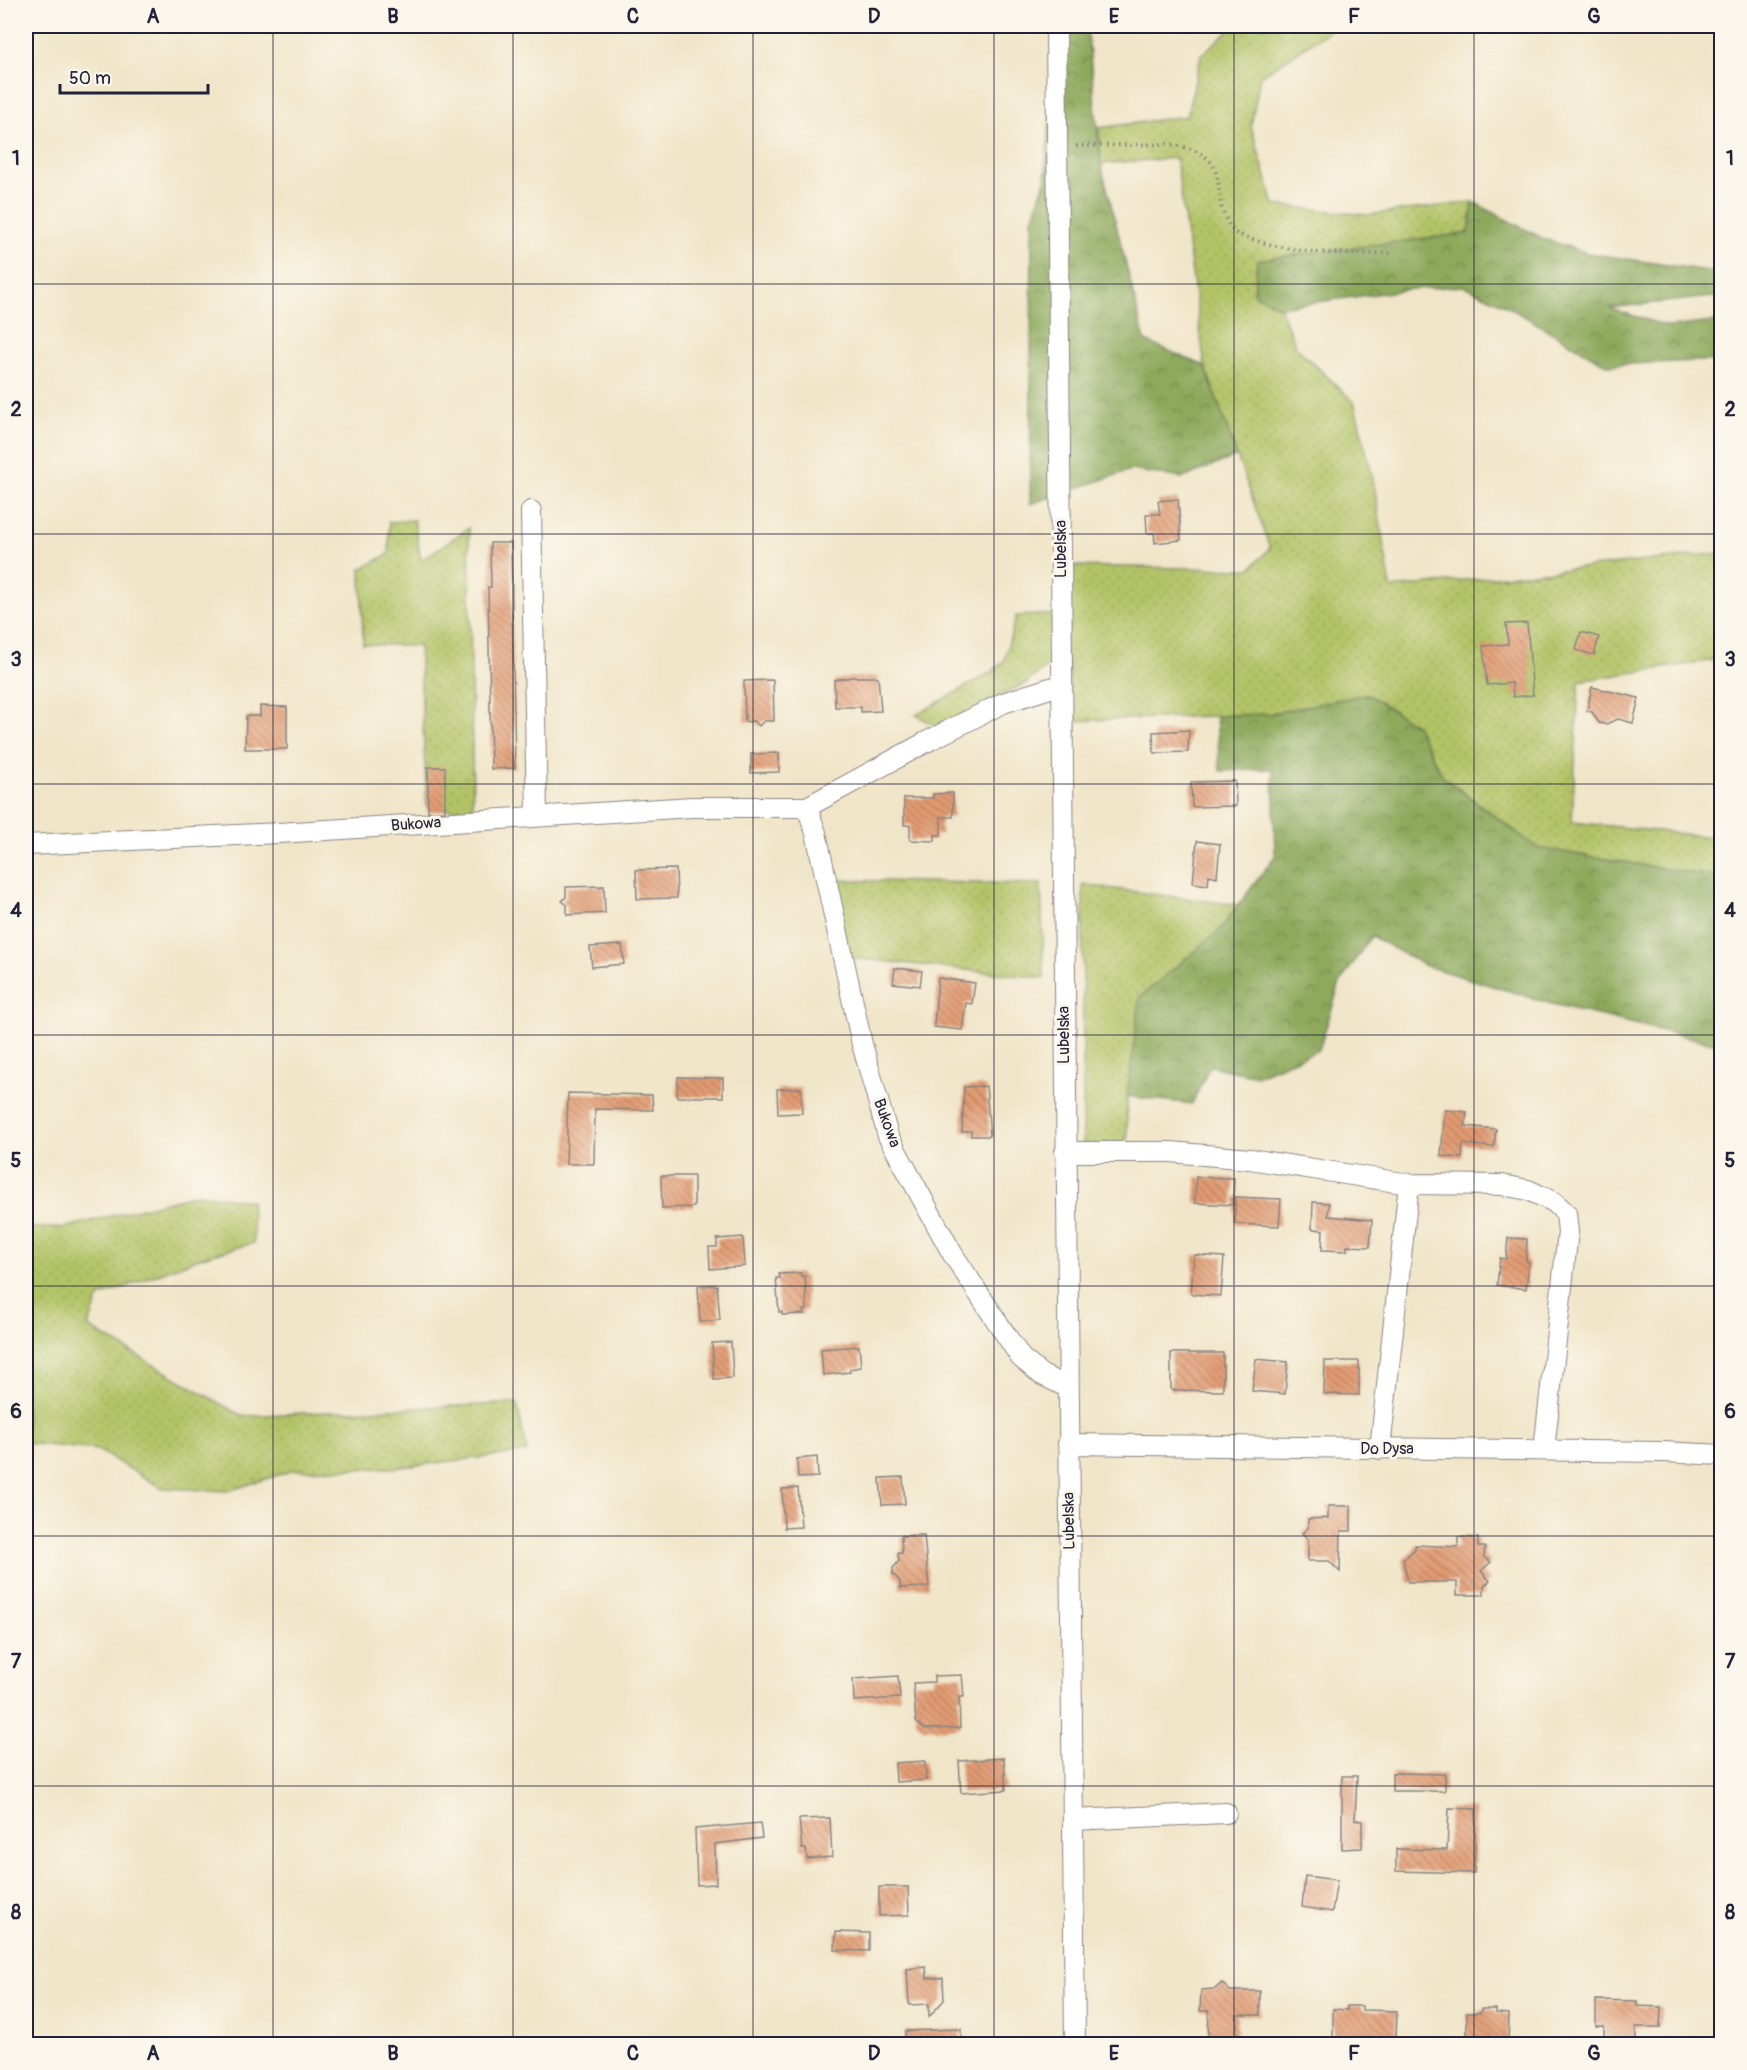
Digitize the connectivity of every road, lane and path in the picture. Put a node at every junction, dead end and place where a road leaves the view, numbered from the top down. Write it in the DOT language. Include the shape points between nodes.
graph roads {
  1 [pos="1056,26"];
  2 [pos="1058,146"];
  3 [pos="1390,253"];
  4 [pos="531,511"];
  5 [pos="1062,686"];
  6 [pos="807,807"];
  7 [pos="537,815"];
  8 [pos="26,844"];
  9 [pos="1065,1152"];
  10 [pos="1408,1184"];
  11 [pos="1067,1387"];
  12 [pos="1068,1444"];
  13 [pos="1380,1449"];
  14 [pos="1544,1450"];
  15 [pos="1714,1455"];
  16 [pos="1226,1813"];
  17 [pos="1073,1820"];
  18 [pos="1075,2044"];
  1 -- 2 [label="street, Lubelska"];
  2 -- 3 [label="path" via="1183,146 1210,159 1228,225 1235,233 1302,251"];
  2 -- 5 [label="street, Lubelska"];
  4 -- 7 [label="street"];
  5 -- 6 [label="street, Bukowa" via="1003,704"];
  5 -- 9 [label="street, Lubelska"];
  6 -- 7 [label="street, Bukowa" via="692,807"];
  6 -- 11 [label="street, Bukowa" via="862,1044 888,1136 952,1253 1021,1358 1042,1375"];
  7 -- 8 [label="street, Bukowa" via="279,833"];
  9 -- 10 [label="street" via="1171,1152 1250,1159"];
  9 -- 11 [label="street, Lubelska"];
  10 -- 13 [label="street"];
  10 -- 14 [label="street" via="1502,1185 1528,1190 1554,1202 1566,1213 1568,1232"];
  11 -- 12 [label="street, Lubelska"];
  12 -- 13 [label="street, Do Dysa"];
  12 -- 17 [label="street, Lubelska"];
  13 -- 14 [label="street, Do Dysa"];
  14 -- 15 [label="street, Do Dysa"];
  16 -- 17 [label="street"];
  17 -- 18 [label="street, Lubelska"];
}
